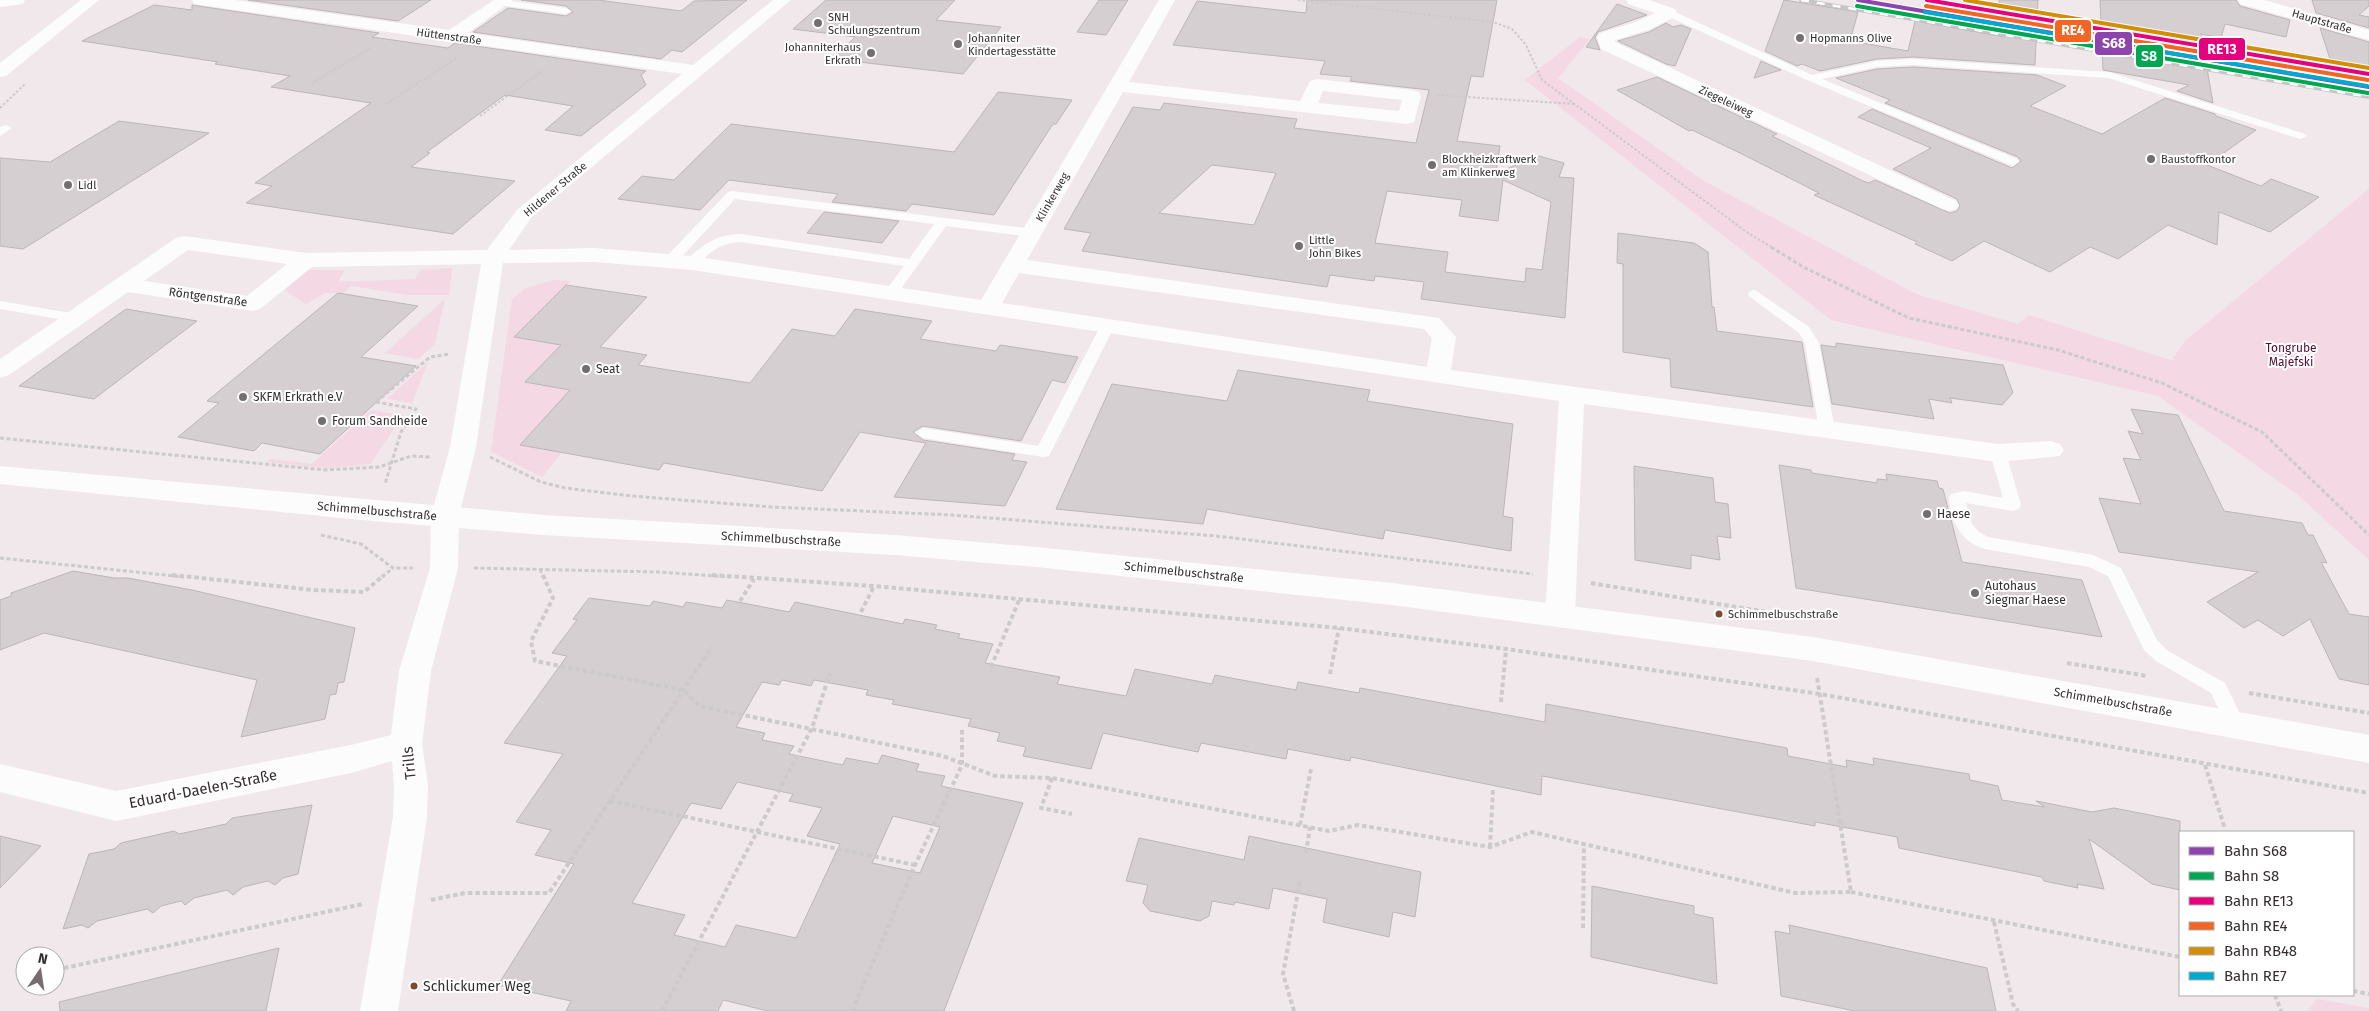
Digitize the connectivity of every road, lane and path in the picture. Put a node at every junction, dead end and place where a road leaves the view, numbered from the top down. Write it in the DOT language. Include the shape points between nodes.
graph roads {
  1 [pos="17,0"];
  2 [pos="91,0"];
  3 [pos="200,0"];
  4 [pos="782,0"];
  5 [pos="1167,0"];
  6 [pos="1298,0"];
  7 [pos="1634,0"];
  8 [pos="2246,0"];
  9 [pos="503,1"];
  10 [pos="0,2"];
  11 [pos="566,11"];
  12 [pos="1669,13"];
  13 [pos="400,30"];
  14 [pos="2369,34"];
  15 [pos="451,36"];
  16 [pos="483,41"];
  17 [pos="568,52"];
  18 [pos="698,71"];
  19 [pos="0,72"];
  20 [pos="1811,78"];
  21 [pos="311,84"];
  22 [pos="1117,86"];
  23 [pos="1412,96"];
  24 [pos="386,104"];
  25 [pos="1576,104"];
  26 [pos="480,116"];
  27 [pos="2301,136"];
  28 [pos="2013,162"];
  29 [pos="1949,205"];
  30 [pos="942,222"];
  31 [pos="1031,233"];
  32 [pos="494,258"];
  33 [pos="306,260"];
  34 [pos="682,262"];
  35 [pos="912,263"];
  36 [pos="1013,265"];
  37 [pos="125,285"];
  38 [pos="890,294"];
  39 [pos="1755,294"];
  40 [pos="0,305"];
  41 [pos="987,309"];
  42 [pos="76,318"];
  43 [pos="1107,327"];
  44 [pos="478,350"];
  45 [pos="0,370"];
  46 [pos="1438,376"];
  47 [pos="1572,395"];
  48 [pos="1827,430"];
  49 [pos="923,432"];
  50 [pos="0,438"];
  51 [pos="2051,450"];
  52 [pos="1998,453"];
  53 [pos="411,456"];
  54 [pos="391,463"];
  55 [pos="0,475"];
  56 [pos="377,511"];
  57 [pos="445,516"];
  58 [pos="2369,535"];
  59 [pos="0,558"];
  60 [pos="393,568"];
  61 [pos="444,568"];
  62 [pos="540,569"];
  63 [pos="754,579"];
  64 [pos="874,586"];
  65 [pos="1020,598"];
  66 [pos="740,601"];
  67 [pos="861,612"];
  68 [pos="1560,614"];
  69 [pos="1339,628"];
  70 [pos="712,647"];
  71 [pos="1506,649"];
  72 [pos="1813,649"];
  73 [pos="990,667"];
  74 [pos="830,673"];
  75 [pos="1330,674"];
  76 [pos="684,690"];
  77 [pos="1820,694"];
  78 [pos="1501,702"];
  79 [pos="2235,724"];
  80 [pos="812,728"];
  81 [pos="962,730"];
  82 [pos="406,744"];
  83 [pos="2369,749"];
  84 [pos="962,764"];
  85 [pos="2204,765"];
  86 [pos="1311,769"];
  87 [pos="0,778"];
  88 [pos="1052,778"];
  89 [pos="1493,790"];
  90 [pos="2369,793"];
  91 [pos="610,801"];
  92 [pos="1072,814"];
  93 [pos="1300,825"];
  94 [pos="1310,827"];
  95 [pos="2225,829"];
  96 [pos="756,833"];
  97 [pos="1584,844"];
  98 [pos="1490,847"];
  99 [pos="1306,853"];
  100 [pos="915,865"];
  101 [pos="1300,882"];
  102 [pos="1851,892"];
  103 [pos="397,902"];
  104 [pos="1994,922"];
  105 [pos="1583,928"];
  106 [pos="2179,957"];
  107 [pos="65,968"];
  108 [pos="2354,991"];
  109 [pos="2369,994"];
  110 [pos="2275,996"];
  111 [pos="379,1011"];
  112 [pos="662,1011"];
  113 [pos="852,1011"];
  114 [pos="1294,1011"];
  115 [pos="2018,1011"];
  116 [pos="2281,1011"];
  1 -- 10 [label="street"];
  2 -- 19 [label="street"];
  3 -- 13 [label="street, Hüttenstraße"];
  4 -- 18 [label="street, Hildener Straße"];
  5 -- 22 [label="street, Klinkerweg"];
  6 -- 25 [label="path" via="1500,24 1512,29 1526,45 1542,80"];
  7 -- 12 [label="street"];
  8 -- 14 [label="street, Hauptstraße"];
  9 -- 11 [label="lane"];
  9 -- 15 [label="street"];
  12 -- 20 [label="lane"];
  12 -- 29 [label="street, Ziegeleiweg" via="1642,26 1606,37 1607,45"];
  13 -- 15 [label="street, Hüttenstraße"];
  13 -- 21 [label="path"];
  15 -- 16 [label="street, Hüttenstraße"];
  16 -- 17 [label="street, Hüttenstraße"];
  16 -- 24 [label="path"];
  17 -- 18 [label="street, Hüttenstraße"];
  17 -- 26 [label="path"];
  18 -- 32 [label="street, Hildener Straße" via="524,214"];
  20 -- 27 [label="lane" via="1877,64 1913,62 2110,75"];
  20 -- 28 [label="lane"];
  22 -- 23 [label="street" via="1407,118"];
  22 -- 31 [label="street, Klinkerweg"];
  23 -- 25 [label="path" via="1445,95"];
  25 -- 58 [label="path" via="1748,233 1805,268 1909,318 2058,350 2162,383 2262,432"];
  30 -- 31 [label="lane"];
  30 -- 34 [label="lane" via="732,194"];
  30 -- 35 [label="lane"];
  31 -- 36 [label="street, Klinkerweg"];
  32 -- 33 [label="street"];
  32 -- 34 [label="street" via="594,254"];
  32 -- 44 [label="street, Hildener Straße"];
  33 -- 37 [label="street" via="184,242"];
  33 -- 37 [label="street, Röntgenstraße" via="252,304"];
  34 -- 35 [label="lane" via="708,245 726,238 741,238"];
  34 -- 38 [label="street"];
  35 -- 38 [label="lane"];
  36 -- 41 [label="street, Klinkerweg"];
  36 -- 46 [label="street" via="1431,323 1444,337"];
  37 -- 42 [label="street"];
  38 -- 41 [label="street"];
  39 -- 48 [label="lane" via="1804,330 1812,343"];
  40 -- 42 [label="lane"];
  41 -- 43 [label="street"];
  42 -- 45 [label="street"];
  43 -- 46 [label="street"];
  43 -- 49 [label="lane" via="1043,452"];
  44 -- 54 [label="path" via="430,357 376,402 416,409 401,432"];
  44 -- 57 [label="street, Hildener Straße" via="463,447"];
  46 -- 47 [label="street"];
  47 -- 48 [label="street"];
  47 -- 68 [label="street"];
  48 -- 52 [label="street"];
  50 -- 54 [label="path" via="325,470 379,467"];
  51 -- 52 [label="street"];
  52 -- 79 [label="lane" via="2013,505 1957,498 1968,533 1985,543 2092,561 2115,572 2150,645 2162,656 2218,688"];
  53 -- 54 [label="path"];
  54 -- 56 [label="path"];
  55 -- 56 [label="street, Schimmelbuschstraße"];
  56 -- 57 [label="street, Schimmelbuschstraße"];
  56 -- 60 [label="path" via="367,545"];
  57 -- 61 [label="street, Trills"];
  57 -- 68 [label="street, Schimmelbuschstraße" via="1037,557"];
  59 -- 60 [label="path" via="314,590 364,592"];
  60 -- 61 [label="path"];
  61 -- 62 [label="path"];
  61 -- 82 [label="street, Trills" via="416,671"];
  62 -- 63 [label="path" via="658,572"];
  62 -- 76 [label="path" via="552,598 532,641 536,661"];
  63 -- 64 [label="path"];
  63 -- 66 [label="path"];
  64 -- 65 [label="path"];
  64 -- 67 [label="path"];
  65 -- 69 [label="path"];
  65 -- 73 [label="path"];
  68 -- 72 [label="street, Schimmelbuschstraße"];
  69 -- 71 [label="path"];
  69 -- 75 [label="path"];
  70 -- 76 [label="path"];
  71 -- 77 [label="path"];
  71 -- 78 [label="path"];
  72 -- 77 [label="path"];
  72 -- 79 [label="street, Schimmelbuschstraße"];
  74 -- 80 [label="path"];
  76 -- 80 [label="path" via="699,706"];
  76 -- 91 [label="path"];
  77 -- 85 [label="path"];
  77 -- 102 [label="path"];
  79 -- 83 [label="street, Schimmelbuschstraße"];
  80 -- 84 [label="path" via="943,756"];
  80 -- 96 [label="path"];
  81 -- 84 [label="path"];
  82 -- 87 [label="street, Eduard-Daelen-Straße" via="351,759 116,806"];
  82 -- 103 [label="street, Trills" via="411,784 410,817"];
  84 -- 88 [label="path" via="995,776"];
  84 -- 100 [label="path"];
  85 -- 90 [label="path"];
  85 -- 95 [label="path"];
  86 -- 93 [label="path"];
  88 -- 92 [label="path" via="1041,808"];
  88 -- 93 [label="path"];
  89 -- 98 [label="path"];
  91 -- 96 [label="path"];
  91 -- 103 [label="path" via="549,893 465,893"];
  93 -- 94 [label="path"];
  94 -- 98 [label="path" via="1329,830 1358,825"];
  94 -- 99 [label="path"];
  96 -- 100 [label="path"];
  96 -- 112 [label="path"];
  97 -- 98 [label="path" via="1532,832"];
  97 -- 102 [label="path" via="1795,893"];
  97 -- 105 [label="path"];
  100 -- 113 [label="path"];
  101 -- 114 [label="path" via="1283,974"];
  102 -- 104 [label="path"];
  103 -- 107 [label="path"];
  103 -- 111 [label="street, Trills"];
  104 -- 106 [label="path"];
  104 -- 115 [label="path" via="2013,1004"];
  108 -- 109 [label="path"];
  110 -- 116 [label="path"];
}
